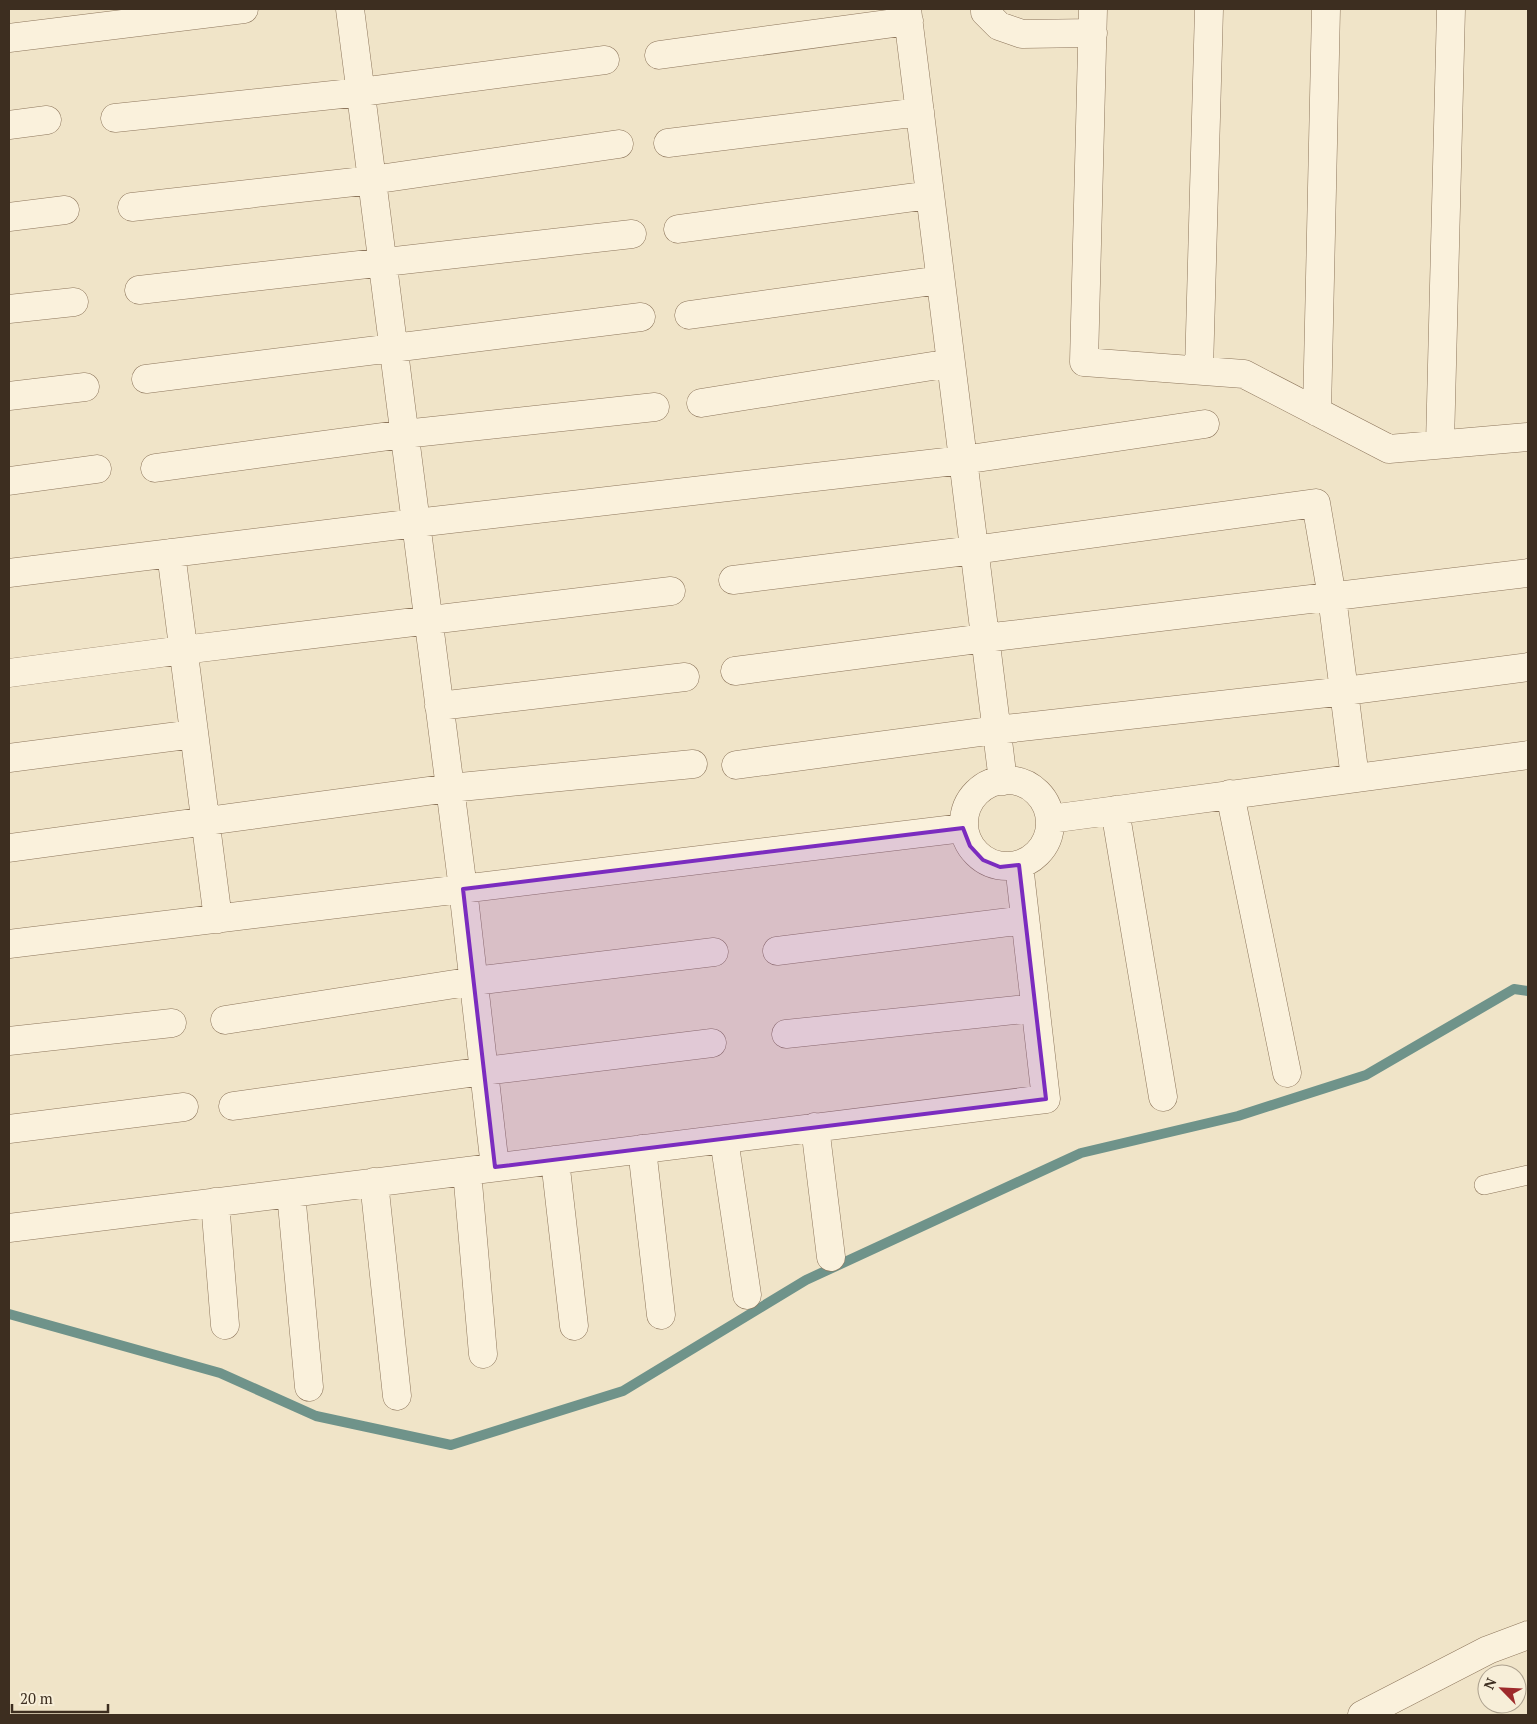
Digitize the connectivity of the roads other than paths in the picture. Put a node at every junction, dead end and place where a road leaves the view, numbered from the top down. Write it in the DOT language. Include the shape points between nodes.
graph roads {
  1 [pos="244,9"];
  2 [pos="350,9"];
  3 [pos="985,9"];
  4 [pos="1209,9"];
  5 [pos="1326,9"];
  6 [pos="1451,9"];
  7 [pos="175,13"];
  8 [pos="908,15"];
  9 [pos="89,18"];
  10 [pos="1093,21"];
  11 [pos="9,38"];
  12 [pos="659,55"];
  13 [pos="605,60"];
  14 [pos="361,92"];
  15 [pos="920,112"];
  16 [pos="115,118"];
  17 [pos="47,120"];
  18 [pos="9,124"];
  19 [pos="668,142"];
  20 [pos="619,144"];
  21 [pos="372,180"];
  22 [pos="930,195"];
  23 [pos="132,207"];
  24 [pos="65,210"];
  25 [pos="9,217"];
  26 [pos="678,229"];
  27 [pos="632,234"];
  28 [pos="382,262"];
  29 [pos="940,280"];
  30 [pos="139,290"];
  31 [pos="74,302"];
  32 [pos="9,309"];
  33 [pos="689,315"];
  34 [pos="641,317"];
  35 [pos="394,349"];
  36 [pos="951,363"];
  37 [pos="1199,370"];
  38 [pos="146,379"];
  39 [pos="85,387"];
  40 [pos="9,396"];
  41 [pos="700,403"];
  42 [pos="654,407"];
  43 [pos="1317,412"];
  44 [pos="1205,424"];
  45 [pos="404,434"];
  46 [pos="1528,437"];
  47 [pos="1440,444"];
  48 [pos="963,460"];
  49 [pos="155,468"];
  50 [pos="97,469"];
  51 [pos="9,480"];
  52 [pos="416,523"];
  53 [pos="974,550"];
  54 [pos="171,553"];
  55 [pos="9,573"];
  56 [pos="1528,573"];
  57 [pos="733,580"];
  58 [pos="670,591"];
  59 [pos="1332,597"];
  60 [pos="428,621"];
  61 [pos="985,638"];
  62 [pos="183,650"];
  63 [pos="1528,667"];
  64 [pos="735,671"];
  65 [pos="9,673"];
  66 [pos="685,676"];
  67 [pos="1345,691"];
  68 [pos="439,706"];
  69 [pos="996,730"];
  70 [pos="194,734"];
  71 [pos="1528,755"];
  72 [pos="9,758"];
  73 [pos="693,764"];
  74 [pos="736,764"];
  75 [pos="1355,778"];
  76 [pos="1002,781"];
  77 [pos="450,788"];
  78 [pos="1230,794"];
  79 [pos="1115,810"];
  80 [pos="1050,819"];
  81 [pos="205,820"];
  82 [pos="964,828"];
  83 [pos="9,848"];
  84 [pos="1019,865"];
  85 [pos="463,889"];
  86 [pos="218,919"];
  87 [pos="1025,920"];
  88 [pos="9,944"];
  89 [pos="777,951"];
  90 [pos="714,952"];
  91 [pos="474,981"];
  92 [pos="1035,1008"];
  93 [pos="225,1020"];
  94 [pos="172,1023"];
  95 [pos="786,1034"];
  96 [pos="9,1041"];
  97 [pos="712,1043"];
  98 [pos="484,1072"];
  99 [pos="1287,1073"];
  100 [pos="1163,1097"];
  101 [pos="234,1106"];
  102 [pos="184,1107"];
  103 [pos="815,1128"];
  104 [pos="9,1129"];
  105 [pos="724,1138"];
  106 [pos="642,1149"];
  107 [pos="555,1160"];
  108 [pos="495,1167"];
  109 [pos="467,1171"];
  110 [pos="1528,1176"];
  111 [pos="374,1182"];
  112 [pos="1484,1185"];
  113 [pos="291,1193"];
  114 [pos="215,1202"];
  115 [pos="9,1228"];
  116 [pos="831,1257"];
  117 [pos="747,1295"];
  118 [pos="661,1315"];
  119 [pos="225,1324"];
  120 [pos="574,1326"];
  121 [pos="483,1354"];
  122 [pos="309,1387"];
  123 [pos="396,1396"];
  124 [pos="1528,1635"];
  125 [pos="1362,1715"];
  1 -- 7 [label="street"];
  2 -- 14 [label="street"];
  3 -- 10 [label="street" via="999,26 1022,34"];
  4 -- 37 [label="street"];
  5 -- 43 [label="street"];
  6 -- 47 [label="street"];
  7 -- 9 [label="street"];
  8 -- 12 [label="street"];
  8 -- 15 [label="street"];
  9 -- 11 [label="street"];
  10 -- 37 [label="street" via="1084,362"];
  13 -- 14 [label="street"];
  14 -- 16 [label="street"];
  14 -- 21 [label="street"];
  15 -- 19 [label="street"];
  15 -- 22 [label="street"];
  17 -- 18 [label="street"];
  20 -- 21 [label="street"];
  21 -- 23 [label="street"];
  21 -- 28 [label="street"];
  22 -- 26 [label="street"];
  22 -- 29 [label="street"];
  24 -- 25 [label="street"];
  27 -- 28 [label="street"];
  28 -- 30 [label="street"];
  28 -- 35 [label="street"];
  29 -- 33 [label="street"];
  29 -- 36 [label="street"];
  31 -- 32 [label="street"];
  34 -- 35 [label="street"];
  35 -- 38 [label="street"];
  35 -- 45 [label="street"];
  36 -- 41 [label="street"];
  36 -- 48 [label="street"];
  37 -- 43 [label="street" via="1244,374"];
  39 -- 40 [label="street"];
  42 -- 45 [label="street"];
  43 -- 47 [label="street" via="1389,449"];
  44 -- 48 [label="street"];
  45 -- 49 [label="street"];
  45 -- 52 [label="street"];
  46 -- 47 [label="street"];
  48 -- 52 [label="street"];
  48 -- 53 [label="street"];
  50 -- 51 [label="street"];
  52 -- 54 [label="street"];
  52 -- 60 [label="street"];
  53 -- 57 [label="street"];
  53 -- 59 [label="street" via="1316,503"];
  53 -- 61 [label="street"];
  54 -- 55 [label="street"];
  54 -- 62 [label="street"];
  56 -- 59 [label="street"];
  58 -- 60 [label="street"];
  59 -- 61 [label="street"];
  59 -- 67 [label="street"];
  60 -- 62 [label="street"];
  60 -- 68 [label="street"];
  61 -- 64 [label="street"];
  61 -- 69 [label="street"];
  62 -- 65 [label="street"];
  62 -- 70 [label="street"];
  63 -- 67 [label="street"];
  66 -- 68 [label="street"];
  67 -- 69 [label="street"];
  67 -- 75 [label="street"];
  68 -- 77 [label="street"];
  69 -- 74 [label="street"];
  69 -- 76 [label="street"];
  70 -- 72 [label="street"];
  70 -- 81 [label="street"];
  71 -- 75 [label="street"];
  73 -- 77 [label="street"];
  75 -- 78 [label="street"];
  76 -- 80 [label="street" via="1010,779 1029,786 1044,799"];
  76 -- 82 [label="street" via="989,783 974,794 965,810"];
  77 -- 81 [label="street"];
  77 -- 85 [label="street"];
  78 -- 79 [label="street"];
  78 -- 99 [label="street"];
  79 -- 80 [label="street"];
  79 -- 100 [label="street"];
  80 -- 84 [label="street" via="1047,839 1035,856"];
  81 -- 83 [label="street"];
  81 -- 86 [label="street"];
  82 -- 84 [label="street" via="970,846 983,860 1000,866"];
  82 -- 85 [label="street"];
  84 -- 87 [label="street"];
  85 -- 86 [label="street"];
  85 -- 91 [label="street"];
  86 -- 88 [label="street"];
  87 -- 89 [label="street"];
  87 -- 92 [label="street"];
  90 -- 91 [label="street"];
  91 -- 93 [label="street"];
  91 -- 98 [label="street"];
  92 -- 95 [label="street"];
  92 -- 103 [label="street" via="1046,1099"];
  94 -- 96 [label="street"];
  97 -- 98 [label="street"];
  98 -- 101 [label="street"];
  98 -- 108 [label="street"];
  102 -- 104 [label="street"];
  103 -- 105 [label="street"];
  103 -- 116 [label="street"];
  105 -- 106 [label="street"];
  105 -- 117 [label="street"];
  106 -- 107 [label="street"];
  106 -- 118 [label="street"];
  107 -- 108 [label="street"];
  107 -- 120 [label="street"];
  108 -- 109 [label="street"];
  109 -- 111 [label="street"];
  109 -- 121 [label="street"];
  110 -- 112 [label="lane"];
  111 -- 113 [label="street"];
  111 -- 123 [label="street"];
  113 -- 114 [label="street"];
  113 -- 122 [label="street"];
  114 -- 115 [label="street"];
  114 -- 119 [label="street"];
  124 -- 125 [label="street" via="1488,1650"];
}
